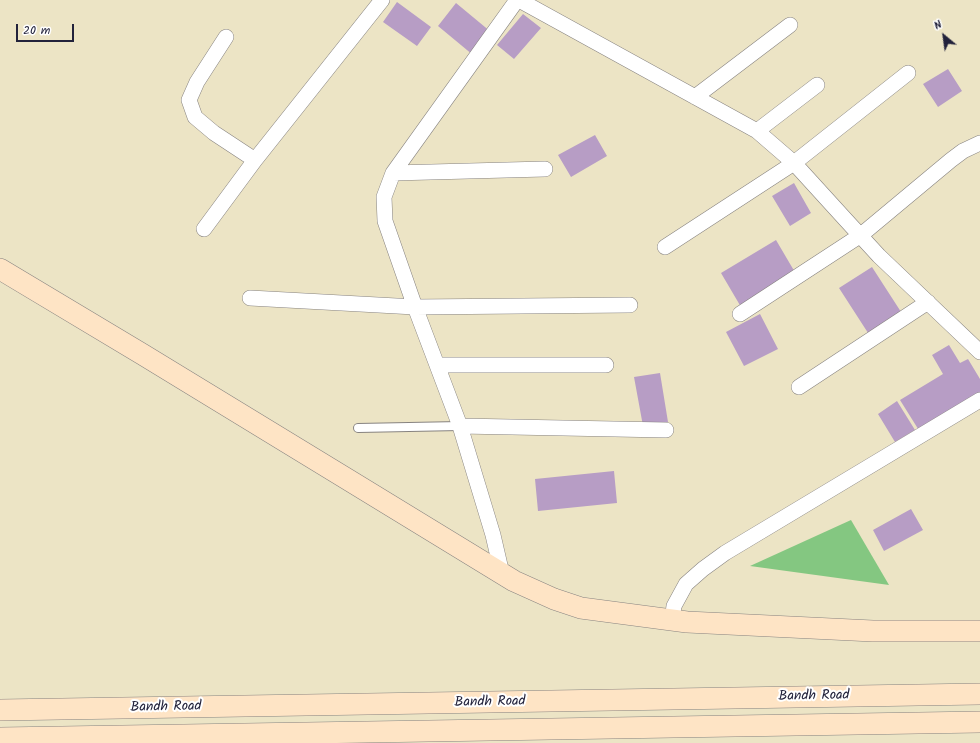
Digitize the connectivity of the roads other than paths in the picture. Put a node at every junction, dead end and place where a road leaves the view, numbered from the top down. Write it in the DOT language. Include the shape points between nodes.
graph roads {
  1 [pos="382,0"];
  2 [pos="518,0"];
  3 [pos="790,25"];
  4 [pos="226,37"];
  5 [pos="908,72"];
  6 [pos="817,85"];
  7 [pos="694,97"];
  8 [pos="757,131"];
  9 [pos="980,143"];
  10 [pos="255,160"];
  11 [pos="794,163"];
  12 [pos="545,169"];
  13 [pos="393,174"];
  14 [pos="204,229"];
  15 [pos="861,236"];
  16 [pos="665,247"];
  17 [pos="0,269"];
  18 [pos="250,298"];
  19 [pos="928,302"];
  20 [pos="630,305"];
  21 [pos="415,307"];
  22 [pos="740,314"];
  23 [pos="980,352"];
  24 [pos="437,365"];
  25 [pos="606,365"];
  26 [pos="799,387"];
  27 [pos="980,400"];
  28 [pos="460,426"];
  29 [pos="358,428"];
  30 [pos="666,430"];
  31 [pos="502,574"];
  32 [pos="672,620"];
  33 [pos="980,631"];
  34 [pos="980,694"];
  35 [pos="0,710"];
  36 [pos="980,722"];
  37 [pos="0,738"];
  1 -- 10 [label="street"];
  2 -- 7 [label="street"];
  2 -- 13 [label="street"];
  3 -- 7 [label="street"];
  4 -- 10 [label="street" via="197,82 189,100 195,117"];
  5 -- 11 [label="street"];
  6 -- 8 [label="street"];
  7 -- 8 [label="street"];
  8 -- 11 [label="street"];
  9 -- 15 [label="street" via="951,160"];
  10 -- 14 [label="street"];
  11 -- 15 [label="street"];
  11 -- 16 [label="street"];
  12 -- 13 [label="street"];
  13 -- 21 [label="street" via="384,197 385,221"];
  15 -- 19 [label="street"];
  15 -- 22 [label="street"];
  17 -- 31 [label="main road"];
  18 -- 21 [label="street"];
  19 -- 23 [label="street"];
  19 -- 26 [label="street"];
  20 -- 21 [label="street"];
  21 -- 24 [label="street"];
  24 -- 25 [label="street"];
  24 -- 28 [label="street"];
  27 -- 32 [label="street" via="725,553 686,584 674,606"];
  28 -- 29 [label="lane"];
  28 -- 30 [label="street"];
  28 -- 31 [label="street"];
  31 -- 32 [label="main road" via="554,599 581,608"];
  32 -- 33 [label="main road" via="874,631"];
  34 -- 35 [label="main road, Bandh Road"];
  36 -- 37 [label="main road, Bandh Road"];
}
